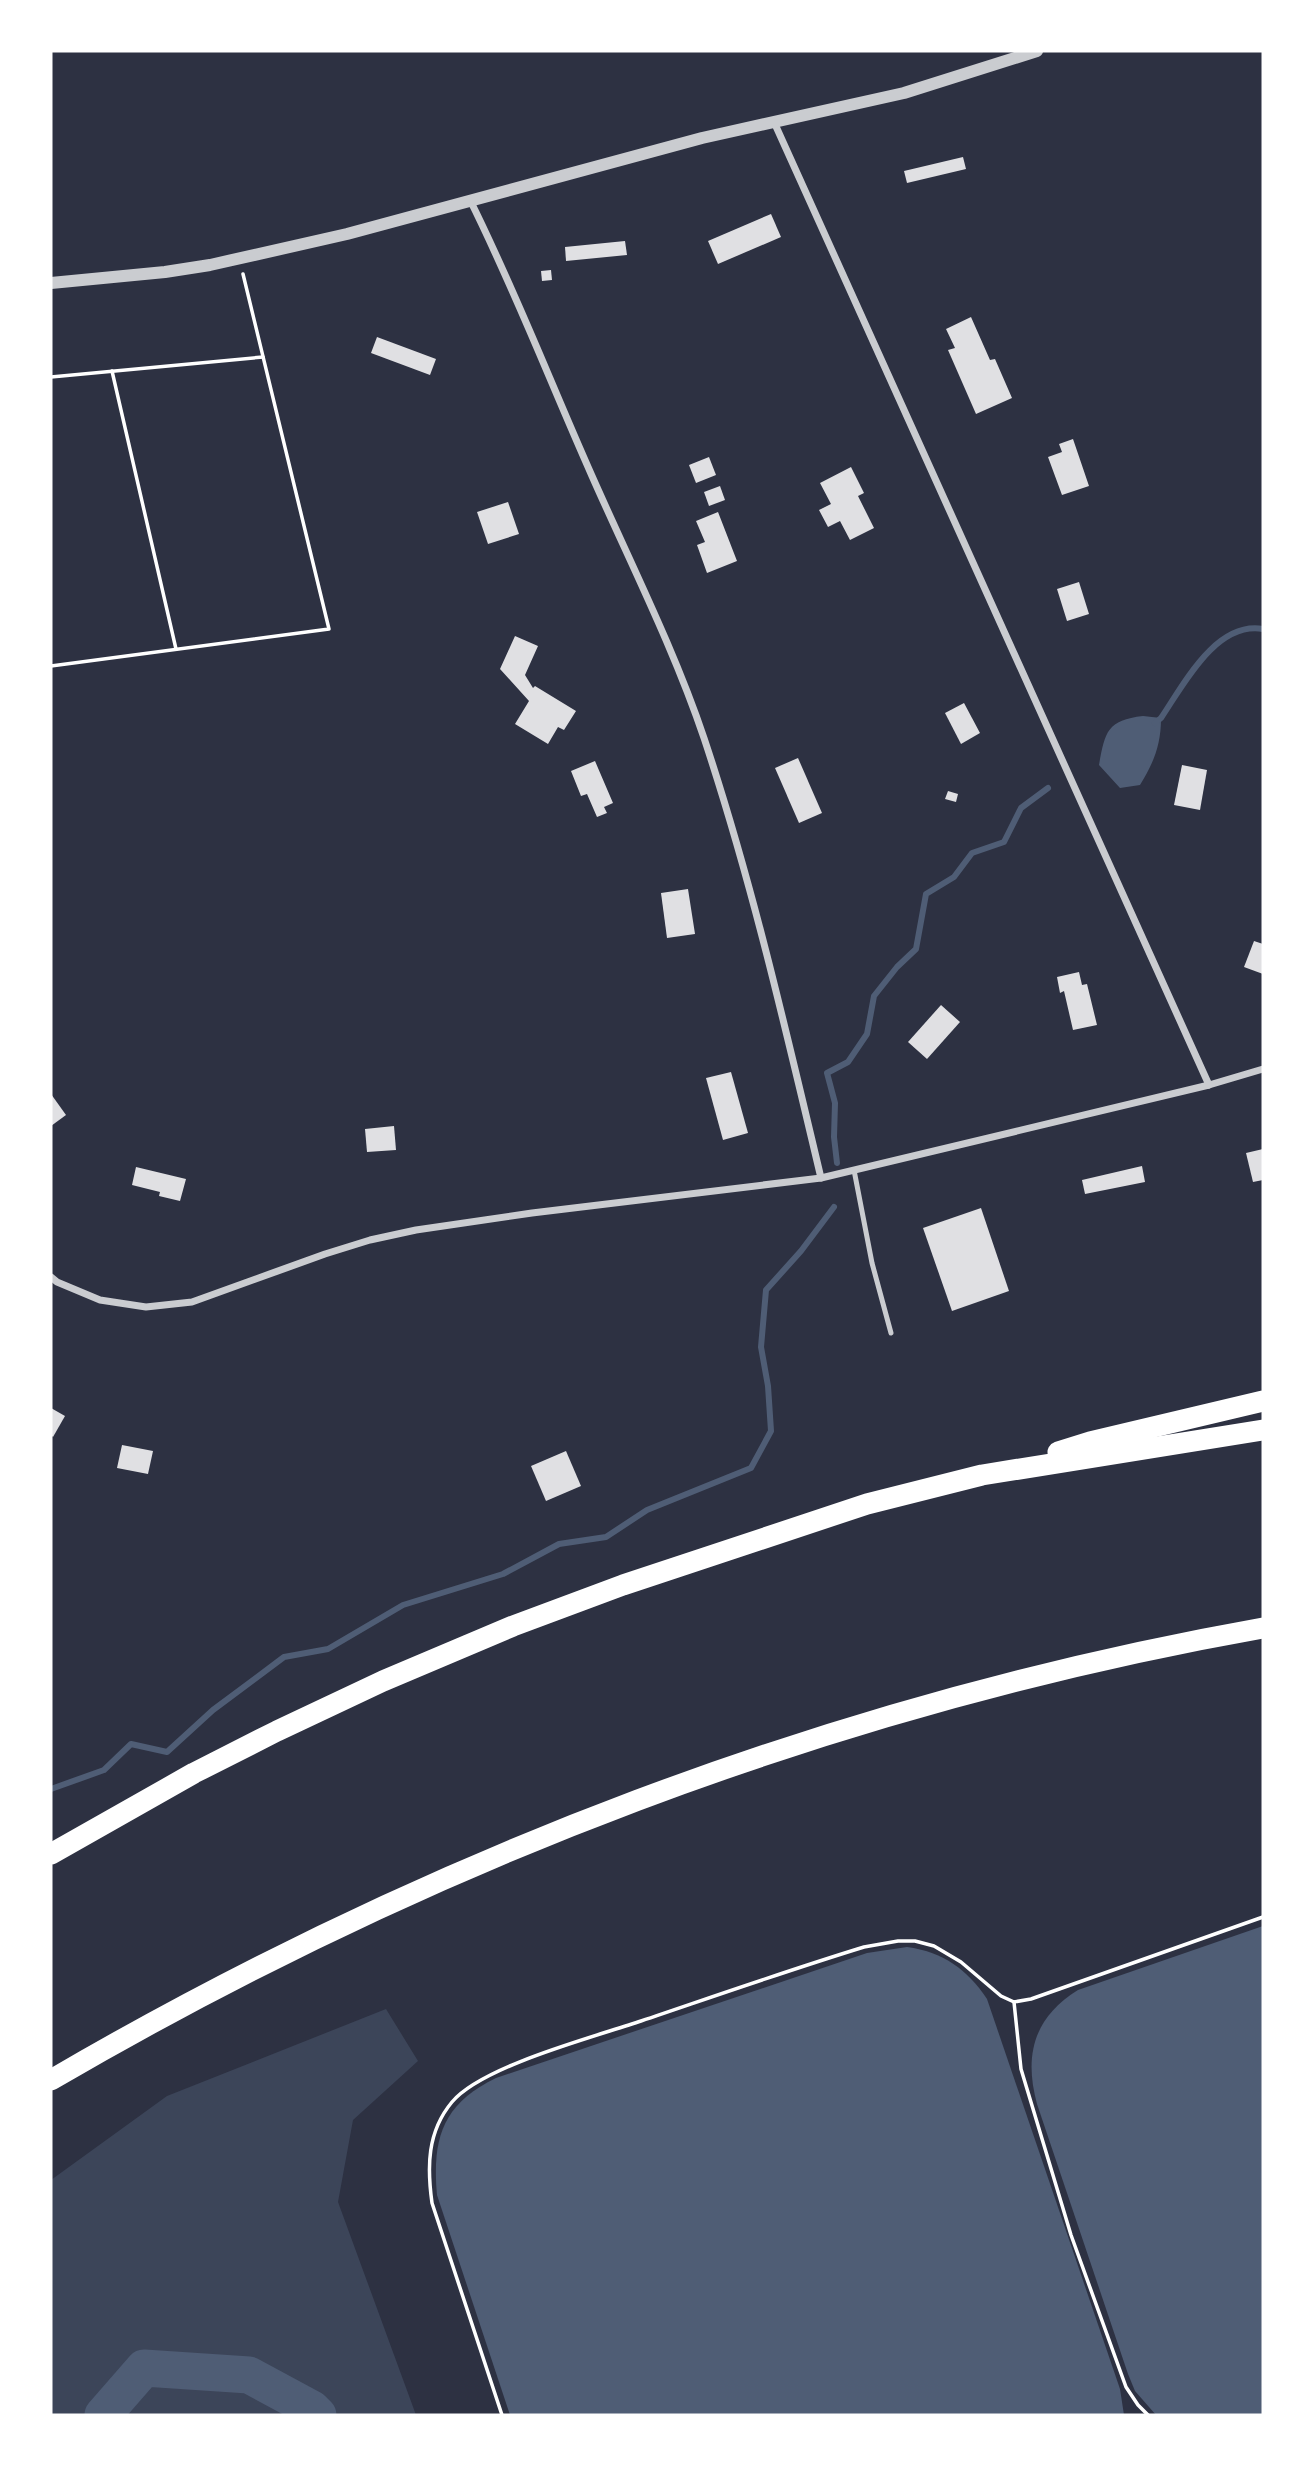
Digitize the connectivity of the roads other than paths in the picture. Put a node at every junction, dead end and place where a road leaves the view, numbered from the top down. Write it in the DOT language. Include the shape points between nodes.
graph roads {
  1 [pos="1037,51"];
  2 [pos="774,122"];
  3 [pos="470,199"];
  4 [pos="51,282"];
  5 [pos="1263,1069"];
  6 [pos="1209,1086"];
  7 [pos="854,1170"];
  8 [pos="821,1178"];
  9 [pos="51,1277"];
  10 [pos="891,1332"];
  11 [pos="1263,1401"];
  12 [pos="1263,1430"];
  13 [pos="982,1475"];
  14 [pos="1263,1628"];
  15 [pos="51,1854"];
  16 [pos="51,2080"];
  1 -- 2 [label="street" via="904,93"];
  2 -- 3 [label="street"];
  2 -- 6 [label="street"];
  3 -- 4 [label="street" via="239,258 165,272"];
  3 -- 8 [label="street" via="703,735 775,982"];
  5 -- 6 [label="street"];
  6 -- 7 [label="street"];
  7 -- 8 [label="street"];
  7 -- 10 [label="lane"];
  8 -- 9 [label="street" via="416,1230 325,1254 192,1301 146,1307 100,1300"];
  11 -- 13 [label="highway" via="1090,1442"];
  12 -- 13 [label="highway"];
  13 -- 15 [label="highway" via="867,1504 513,1626 277,1731"];
  14 -- 16 [label="highway" via="961,1696 659,1791 501,1854 345,1924 182,2006"];
}
